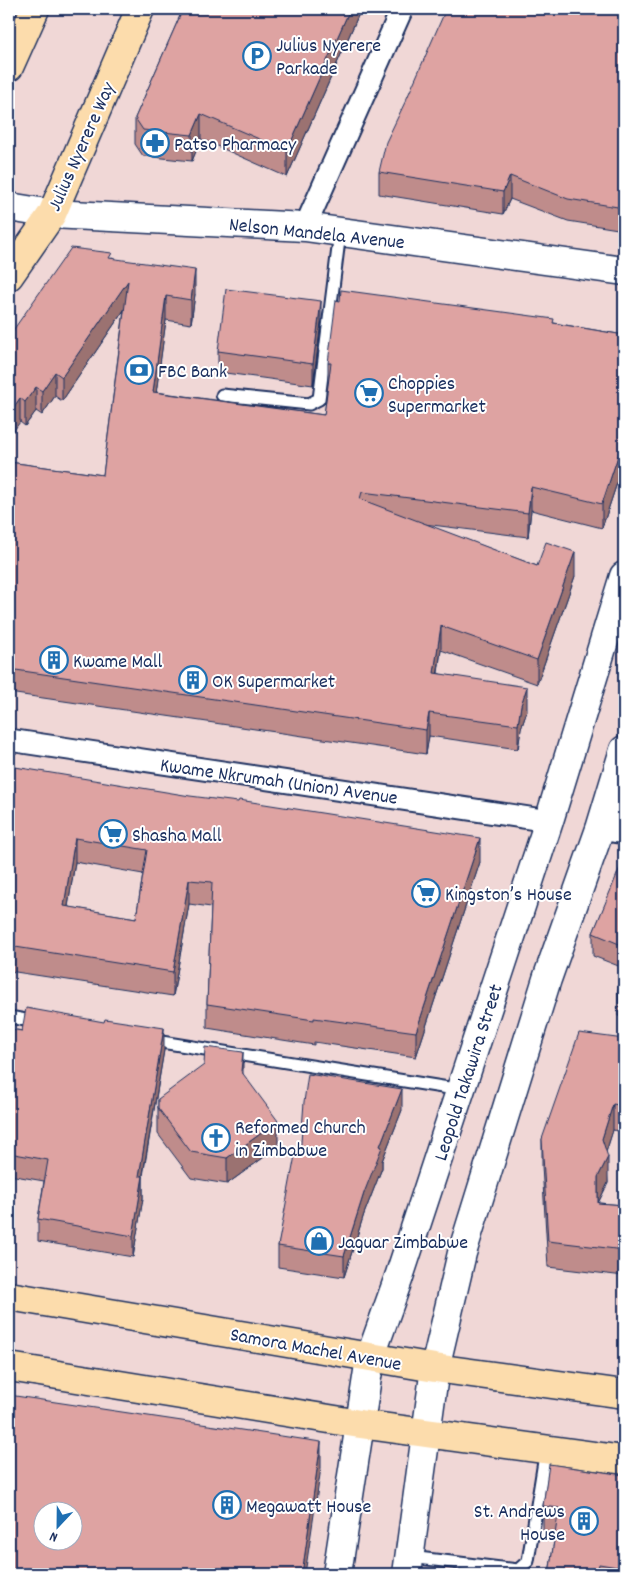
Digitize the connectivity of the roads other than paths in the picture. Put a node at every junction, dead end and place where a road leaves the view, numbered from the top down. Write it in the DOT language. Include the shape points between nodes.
graph roads {
  1 [pos="35,9"];
  2 [pos="140,9"];
  3 [pos="402,9"];
  4 [pos="9,67"];
  5 [pos="9,208"];
  6 [pos="52,214"];
  7 [pos="305,227"];
  8 [pos="340,232"];
  9 [pos="624,271"];
  10 [pos="9,276"];
  11 [pos="222,395"];
  12 [pos="624,576"];
  13 [pos="9,740"];
  14 [pos="624,750"];
  15 [pos="550,821"];
  16 [pos="612,831"];
  17 [pos="9,1017"];
  18 [pos="48,1024"];
  19 [pos="136,1038"];
  20 [pos="461,1090"];
  21 [pos="9,1296"];
  22 [pos="370,1358"];
  23 [pos="9,1367"];
  24 [pos="435,1368"];
  25 [pos="624,1394"];
  26 [pos="360,1424"];
  27 [pos="426,1433"];
  28 [pos="546,1449"];
  29 [pos="624,1460"];
  30 [pos="409,1566"];
  31 [pos="337,1574"];
  1 -- 4 [label="main road"];
  2 -- 6 [label="main road, Julius Nyerere Way"];
  3 -- 7 [label="street"];
  5 -- 6 [label="street, Nelson Mandela Avenue"];
  6 -- 7 [label="street, Nelson Mandela Avenue"];
  6 -- 10 [label="main road, Julius Nyerere Way"];
  7 -- 8 [label="street, Nelson Mandela Avenue"];
  8 -- 9 [label="street, Nelson Mandela Avenue"];
  8 -- 11 [label="lane" via="319,399 308,404"];
  12 -- 15 [label="street, Leopold Takawira Street"];
  13 -- 15 [label="street, Kwame Nkrumah (Union) Avenue"];
  14 -- 16 [label="street"];
  15 -- 20 [label="street, Leopold Takawira Street"];
  16 -- 24 [label="street" via="547,979 462,1253"];
  17 -- 18 [label="lane"];
  19 -- 20 [label="lane"];
  20 -- 22 [label="street, Leopold Takawira Street"];
  21 -- 22 [label="main road, Samora Machel Avenue"];
  22 -- 24 [label="main road, Samora Machel Avenue"];
  22 -- 26 [label="street, Leopold Takawira Street"];
  23 -- 26 [label="main road"];
  24 -- 25 [label="main road, Samora Machel Avenue"];
  24 -- 27 [label="street"];
  26 -- 27 [label="main road"];
  26 -- 31 [label="street, Leopold Takawira Street"];
  27 -- 28 [label="main road"];
  27 -- 30 [label="street"];
  28 -- 29 [label="main road"];
  28 -- 30 [label="lane" via="528,1561 518,1570"];
}
